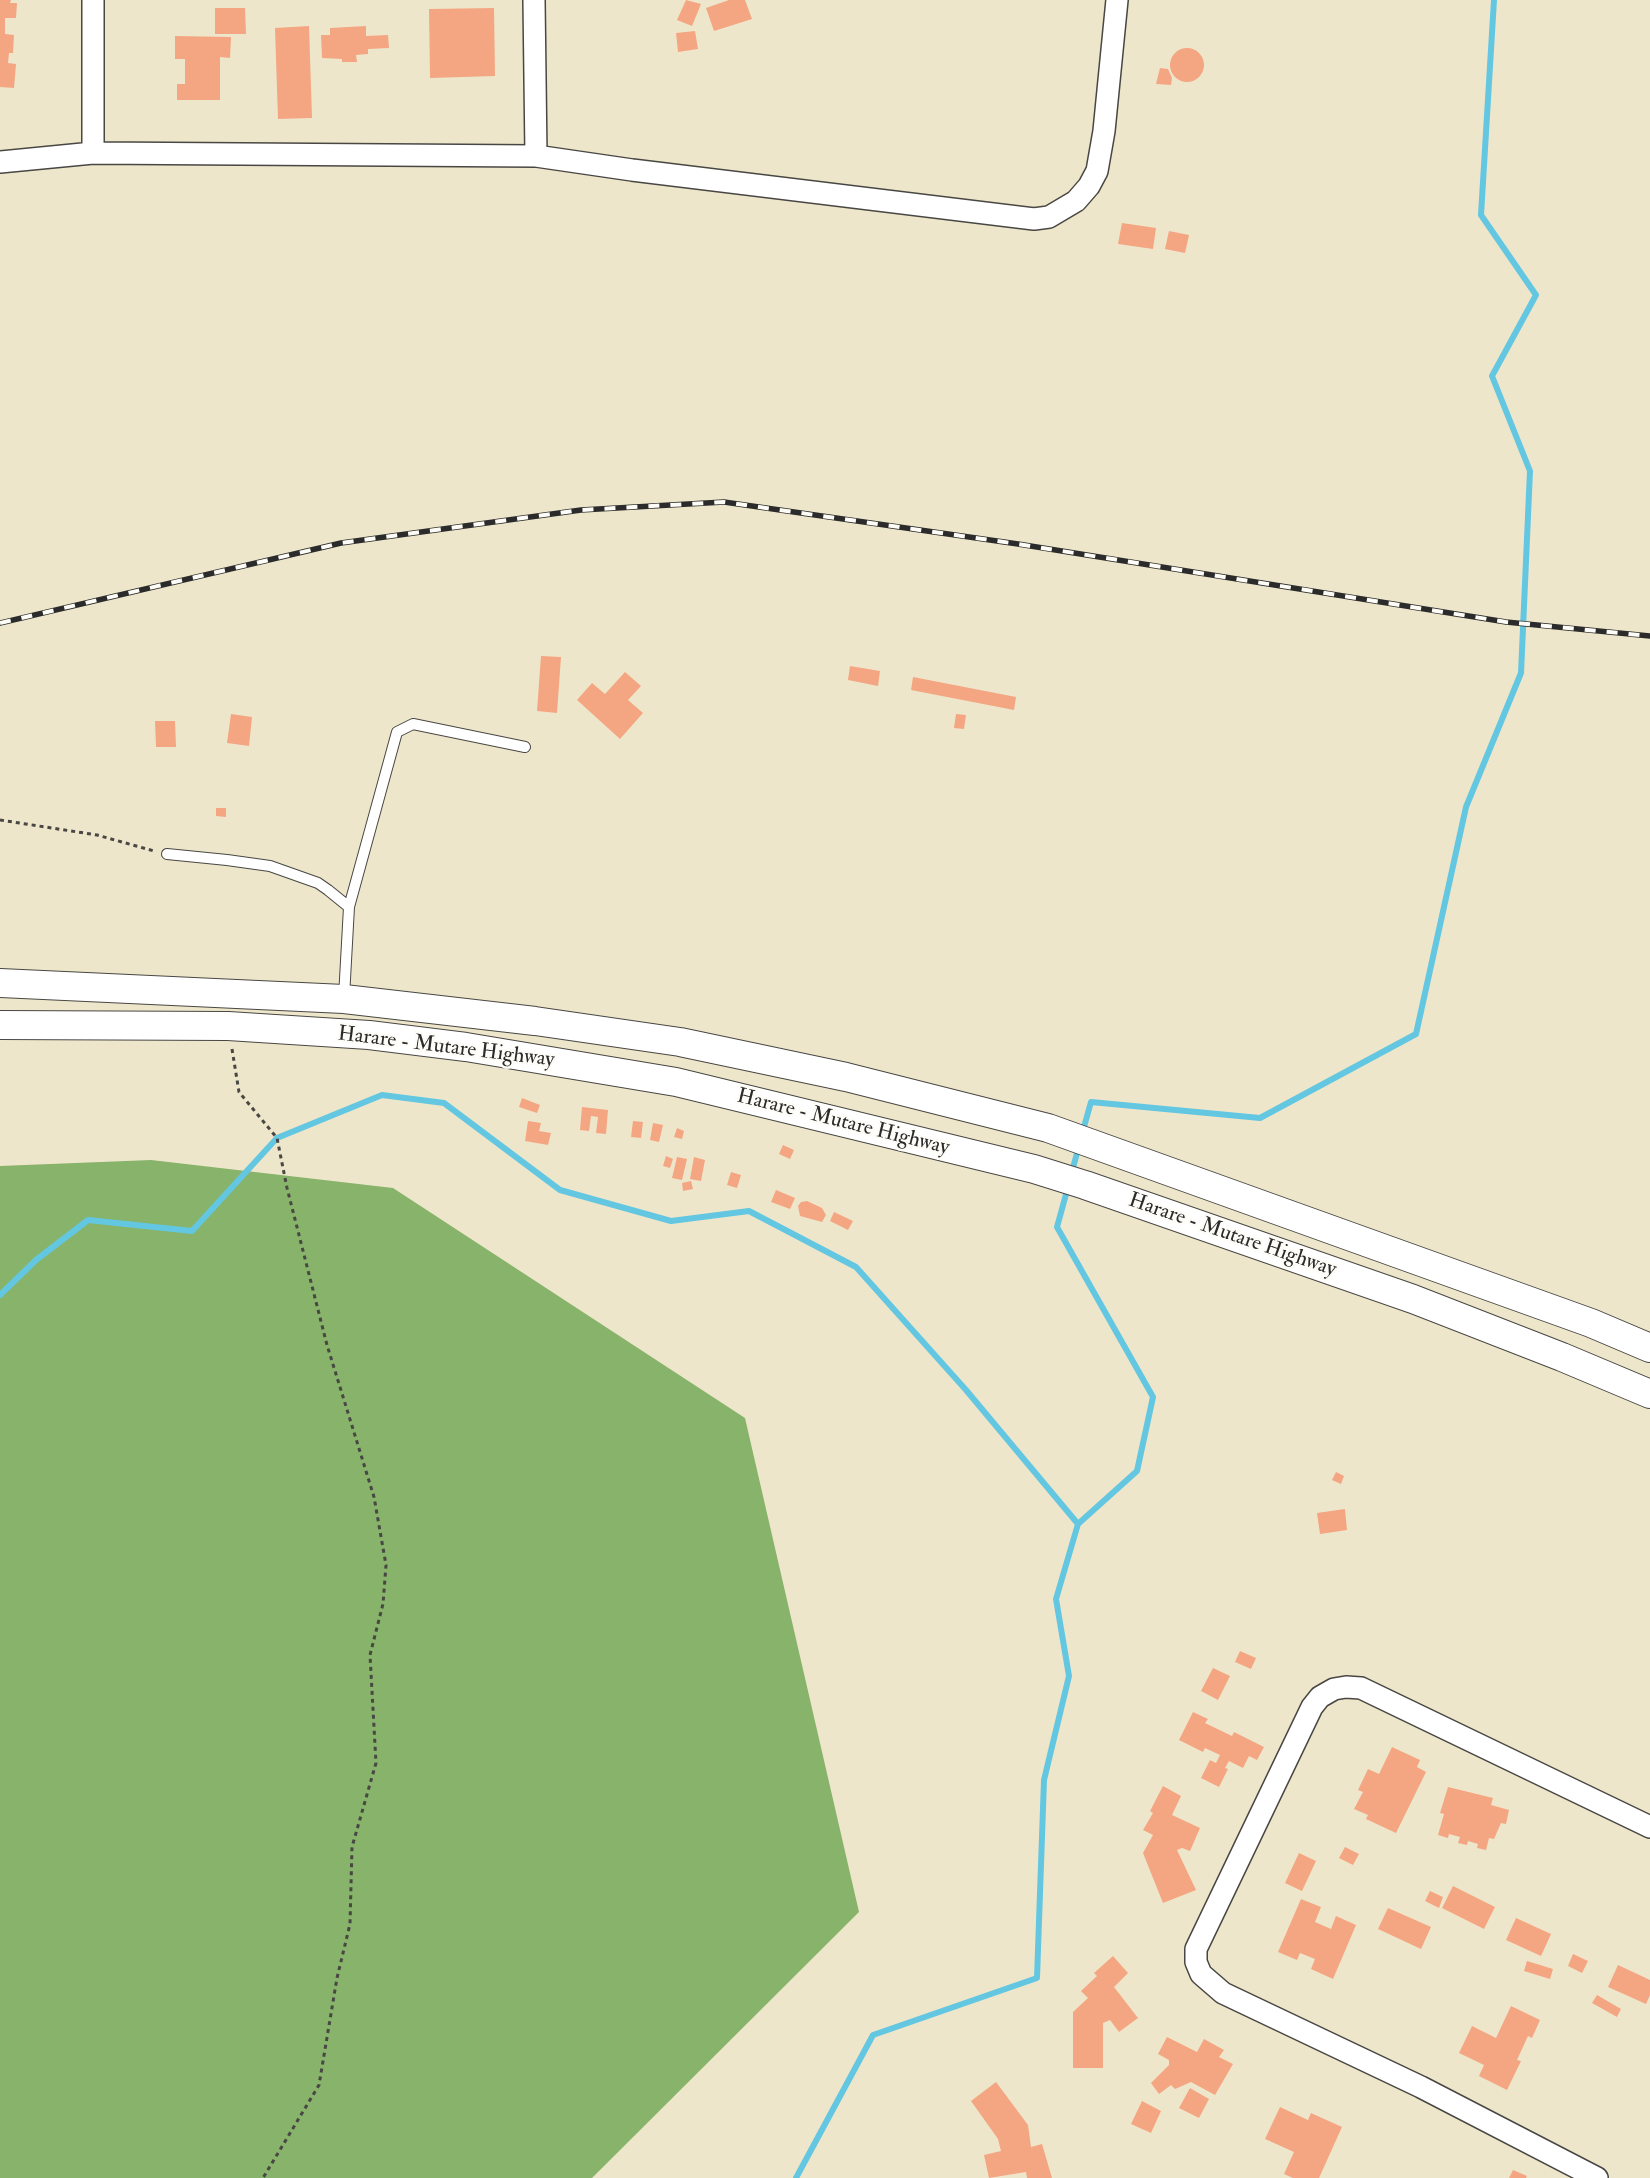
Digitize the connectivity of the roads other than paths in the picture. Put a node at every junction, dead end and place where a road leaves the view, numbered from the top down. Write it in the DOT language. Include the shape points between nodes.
graph roads {
  1 [pos="93,0"];
  2 [pos="534,0"];
  3 [pos="1117,0"];
  4 [pos="93,153"];
  5 [pos="536,156"];
  6 [pos="0,162"];
  7 [pos="525,748"];
  8 [pos="167,854"];
  9 [pos="349,907"];
  10 [pos="0,983"];
  11 [pos="344,999"];
  12 [pos="0,1025"];
  13 [pos="1650,1348"];
  14 [pos="1650,1394"];
  15 [pos="1650,1827"];
  16 [pos="1597,2178"];
  1 -- 4 [label="street"];
  2 -- 5 [label="street"];
  3 -- 5 [label="street" via="1097,171 1076,201 1048,217 1034,219 960,211"];
  4 -- 5 [label="street"];
  4 -- 6 [label="street"];
  7 -- 9 [label="lane" via="412,724 397,732"];
  8 -- 9 [label="lane" via="270,866 318,883"];
  9 -- 11 [label="lane"];
  10 -- 11 [label="highway, Harare - Mutare Highway"];
  11 -- 13 [label="highway, Harare - Mutare Highway" via="680,1042 846,1077 1048,1128 1591,1323"];
  12 -- 14 [label="highway, Harare - Mutare Highway" via="228,1026 369,1035 456,1045 676,1082 1085,1185 1413,1300"];
  15 -- 16 [label="street" via="1361,1688 1334,1690 1320,1697 1312,1707 1196,1949 1196,1962 1201,1974 1223,1993 1422,2087"];
}
